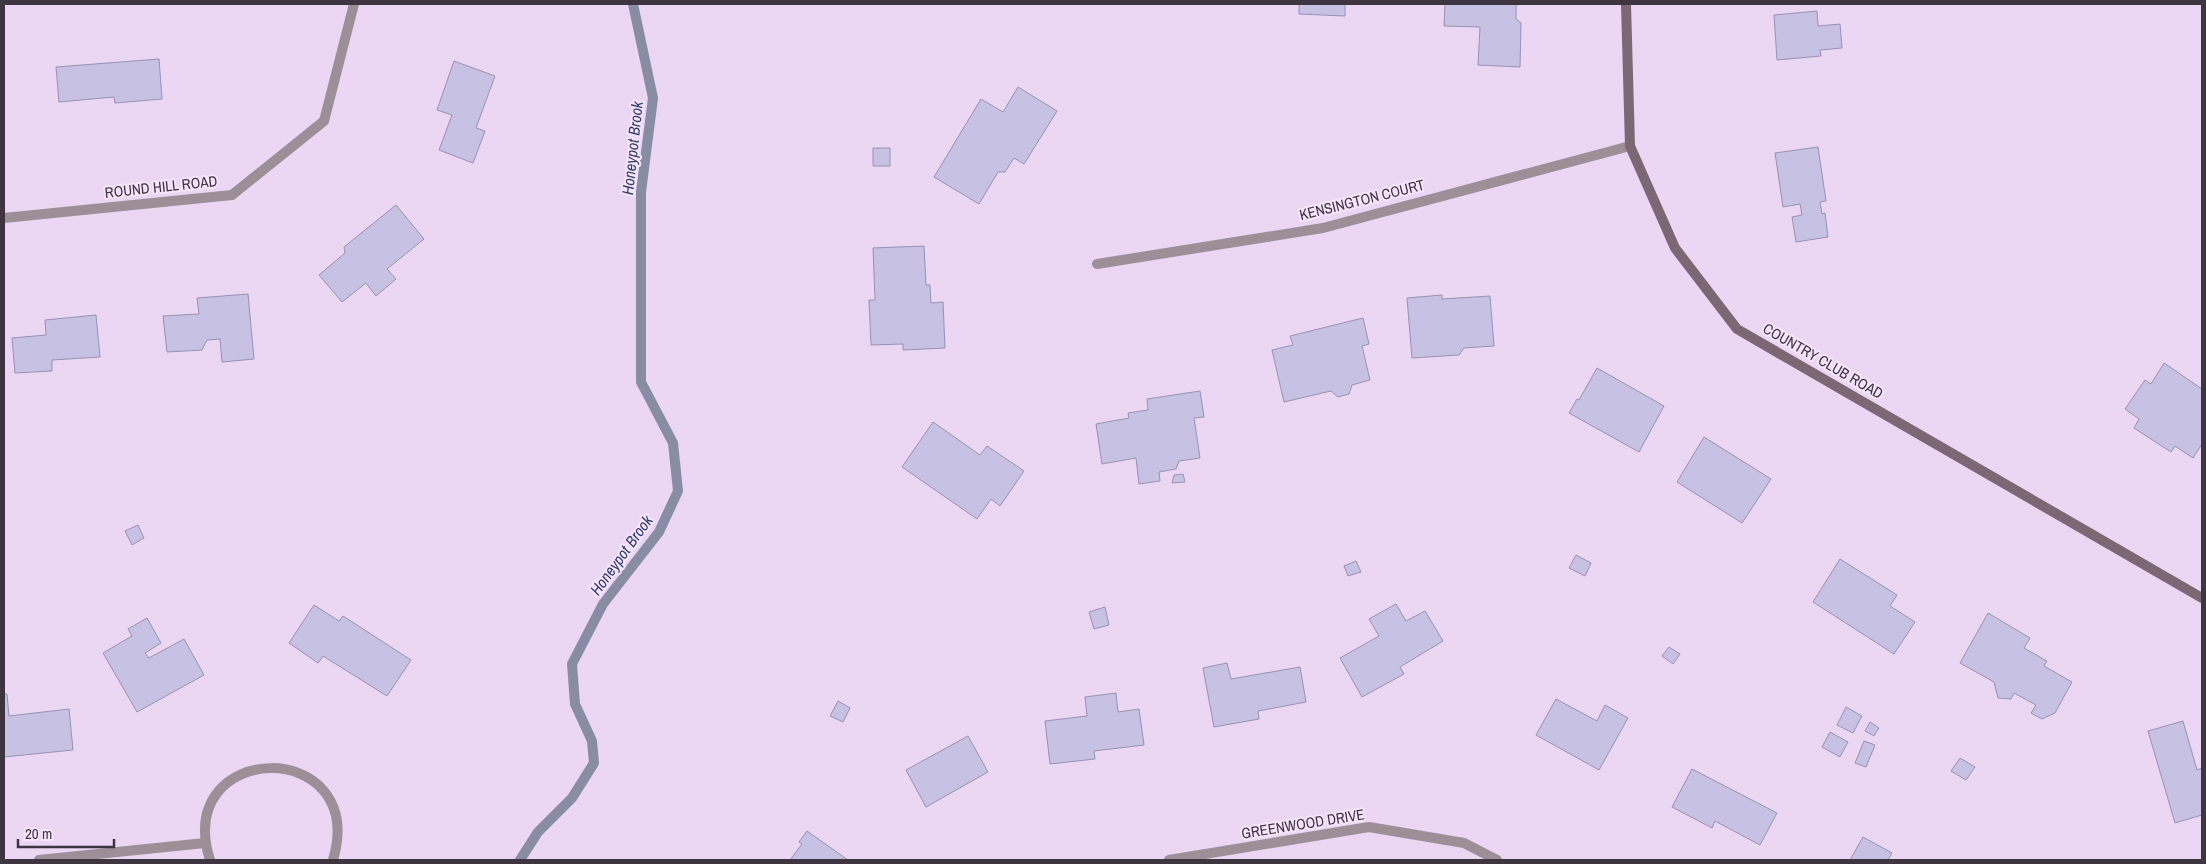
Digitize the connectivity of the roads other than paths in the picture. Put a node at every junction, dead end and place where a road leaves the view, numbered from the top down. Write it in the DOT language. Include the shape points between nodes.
graph roads {
  1 [pos="354,4"];
  2 [pos="1626,4"];
  3 [pos="1630,146"];
  4 [pos="4,218"];
  5 [pos="1097,264"];
  6 [pos="2202,598"];
  7 [pos="205,843"];
  8 [pos="39,860"];
  9 [pos="210,860"];
  10 [pos="333,860"];
  11 [pos="1169,860"];
  12 [pos="1497,860"];
  1 -- 4 [label="street, ROUND HILL ROAD" via="324,121 232,194"];
  2 -- 3 [label="street, COUNTRY CLUB ROAD"];
  3 -- 5 [label="street, KENSINGTON COURT" via="1323,228"];
  3 -- 6 [label="street, COUNTRY CLUB ROAD" via="1675,248 1738,329"];
  7 -- 8 [label="street"];
  7 -- 9 [label="street"];
  7 -- 10 [label="street" via="205,820 214,799 228,782 248,770 270,766 287,768 313,780 328,797 337,818 339,840"];
  11 -- 12 [label="street, GREENWOOD DRIVE" via="1369,827 1464,843"];
}
